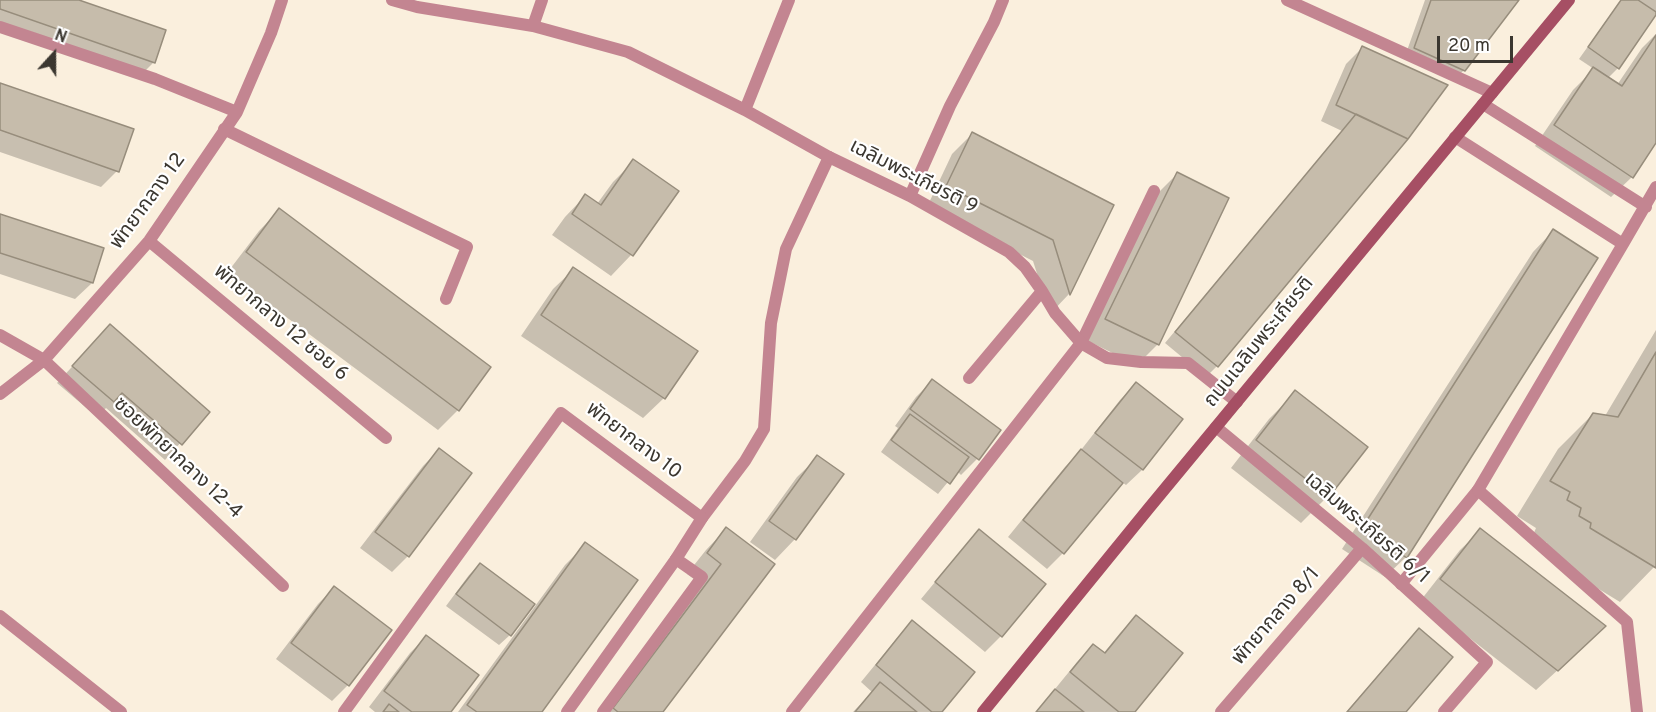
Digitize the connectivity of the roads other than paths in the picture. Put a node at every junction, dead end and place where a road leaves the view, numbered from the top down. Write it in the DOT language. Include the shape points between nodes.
graph roads {
  1 [pos="282,0"];
  2 [pos="392,0"];
  3 [pos="542,0"];
  4 [pos="789,0"];
  5 [pos="1003,0"];
  6 [pos="1287,0"];
  7 [pos="1569,0"];
  8 [pos="533,26"];
  9 [pos="0,27"];
  10 [pos="1492,93"];
  11 [pos="1483,104"];
  12 [pos="745,110"];
  13 [pos="237,112"];
  14 [pos="224,129"];
  15 [pos="1455,137"];
  16 [pos="829,157"];
  17 [pos="1656,187"];
  18 [pos="1154,191"];
  19 [pos="910,196"];
  20 [pos="1646,207"];
  21 [pos="148,241"];
  22 [pos="1623,244"];
  23 [pos="1042,291"];
  24 [pos="446,299"];
  25 [pos="0,335"];
  26 [pos="1081,343"];
  27 [pos="44,360"];
  28 [pos="969,378"];
  29 [pos="0,394"];
  30 [pos="1237,402"];
  31 [pos="1216,427"];
  32 [pos="386,438"];
  33 [pos="1478,490"];
  34 [pos="702,518"];
  35 [pos="1362,548"];
  36 [pos="676,559"];
  37 [pos="1401,584"];
  38 [pos="283,586"];
  39 [pos="0,616"];
  40 [pos="121,712"];
  41 [pos="344,712"];
  42 [pos="567,712"];
  43 [pos="603,712"];
  44 [pos="792,712"];
  45 [pos="983,712"];
  46 [pos="1221,712"];
  47 [pos="1444,712"];
  48 [pos="1637,712"];
  1 -- 13 [label="street, พัทยากลาง 12" via="272,33"];
  2 -- 8 [label="street, เฉลิมพระเกียรติ 9"];
  3 -- 8 [label="street"];
  4 -- 12 [label="street"];
  5 -- 19 [label="street"];
  6 -- 10 [label="street"];
  7 -- 10 [label="main road, ถนนเฉลิมพระเกียรติ"];
  8 -- 12 [label="street, เฉลิมพระเกียรติ 9" via="628,52"];
  9 -- 13 [label="street" via="155,79"];
  10 -- 11 [label="main road, ถนนเฉลิมพระเกียรติ"];
  11 -- 15 [label="main road, ถนนเฉลิมพระเกียรติ"];
  11 -- 20 [label="street"];
  12 -- 16 [label="street, เฉลิมพระเกียรติ 9"];
  13 -- 14 [label="street, พัทยากลาง 12"];
  14 -- 21 [label="street, พัทยากลาง 12"];
  14 -- 24 [label="street" via="467,247"];
  15 -- 22 [label="street"];
  15 -- 30 [label="main road, ถนนเฉลิมพระเกียรติ"];
  16 -- 19 [label="street, เฉลิมพระเกียรติ 9"];
  16 -- 34 [label="street" via="786,249 771,323 764,429"];
  17 -- 20 [label="street"];
  18 -- 26 [label="street"];
  19 -- 23 [label="street, เฉลิมพระเกียรติ 9" via="1010,252"];
  20 -- 22 [label="street"];
  21 -- 27 [label="street, พัทยากลาง 12"];
  21 -- 32 [label="street, พัทยากลาง 12 ซอย 6"];
  22 -- 33 [label="street"];
  23 -- 26 [label="street, เฉลิมพระเกียรติ 9" via="1054,313"];
  23 -- 28 [label="street"];
  25 -- 27 [label="street, ซอยพัทยากลาง 12-4"];
  26 -- 30 [label="street, เฉลิมพระเกียรติ 9" via="1107,358 1188,363"];
  26 -- 44 [label="street"];
  27 -- 29 [label="street, พัทยากลาง 12"];
  27 -- 38 [label="street, ซอยพัทยากลาง 12-4"];
  30 -- 31 [label="main road, ถนนเฉลิมพระเกียรติ"];
  31 -- 35 [label="street, เฉลิมพระเกียรติ 6/1"];
  31 -- 45 [label="main road, ถนนเฉลิมพระเกียรติ"];
  33 -- 37 [label="street"];
  33 -- 48 [label="street" via="1627,622"];
  34 -- 36 [label="street"];
  34 -- 41 [label="street, พัทยากลาง 10" via="561,413"];
  35 -- 37 [label="street, เฉลิมพระเกียรติ 6/1"];
  35 -- 46 [label="street, พัทยากลาง 8/1"];
  36 -- 42 [label="street"];
  36 -- 43 [label="street" via="702,577"];
  37 -- 47 [label="street, เฉลิมพระเกียรติ 6/1" via="1488,662"];
  39 -- 40 [label="street"];
}
